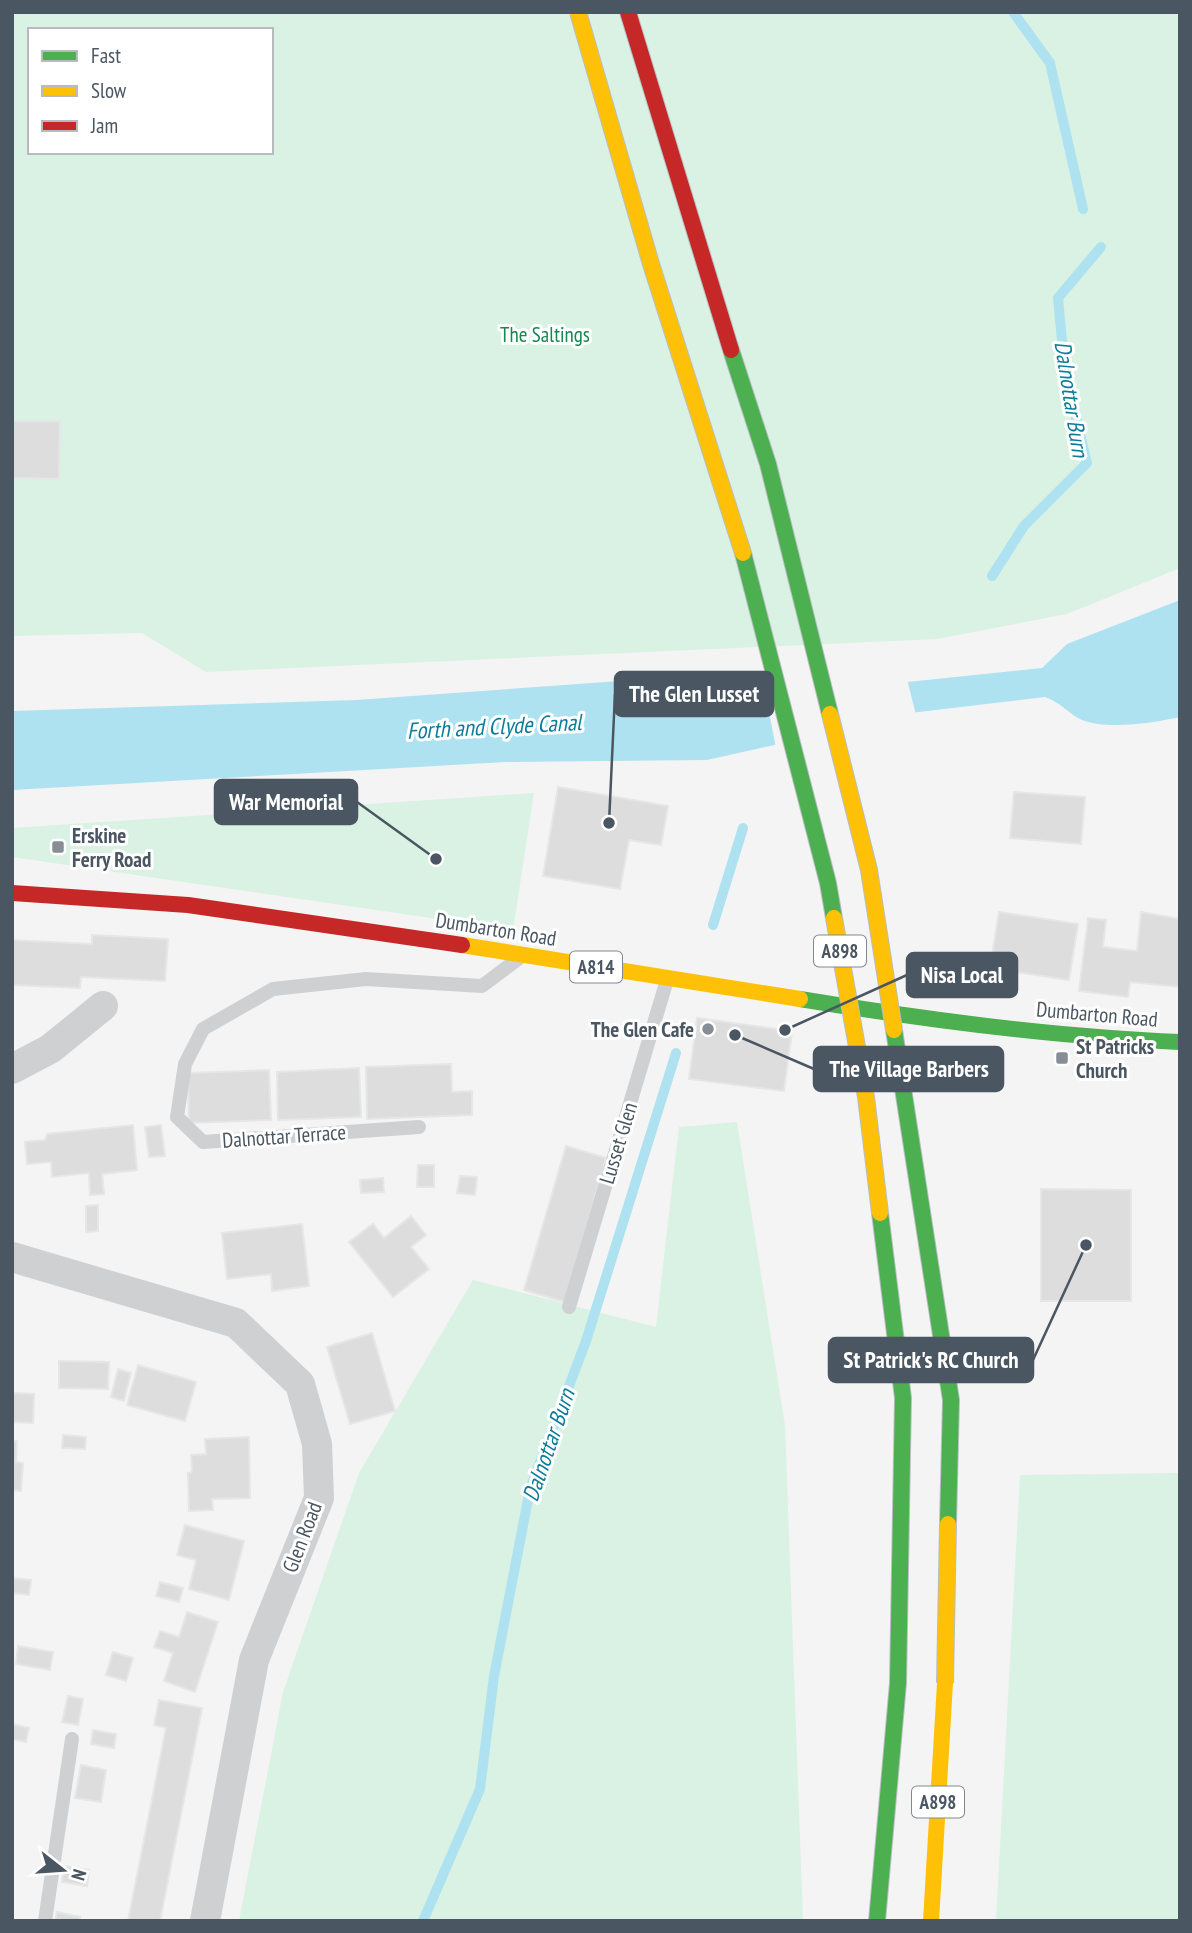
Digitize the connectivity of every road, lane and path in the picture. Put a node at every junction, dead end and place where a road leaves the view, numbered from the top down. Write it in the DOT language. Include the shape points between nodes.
graph roads {
  1 [pos="578,12"];
  2 [pos="628,12"];
  3 [pos="12,893"];
  4 [pos="525,954"];
  5 [pos="668,979"];
  6 [pos="103,1006"];
  7 [pos="1180,1042"];
  8 [pos="12,1069"];
  9 [pos="419,1127"];
  10 [pos="12,1257"];
  11 [pos="569,1307"];
  12 [pos="72,1738"];
  13 [pos="45,1921"];
  14 [pos="205,1921"];
  15 [pos="877,1921"];
  16 [pos="931,1921"];
  1 -- 15 [label="main road, A898, bridge" via="651,264 737,532 828,883 866,1097 903,1398 898,1683"];
  2 -- 16 [label="main road, A898, bridge" via="768,464 869,870 951,1400 945,1683"];
  3 -- 4 [label="main road, Dumbarton Road / A814" via="188,905"];
  4 -- 5 [label="main road, Dumbarton Road / A814"];
  4 -- 9 [label="lane, Dalnottar Terrace" via="482,986 366,979 273,989 203,1029 185,1064 177,1117 203,1142"];
  5 -- 7 [label="main road, Dumbarton Road / A814" via="903,1016"];
  5 -- 11 [label="lane, Lusset Glen"];
  6 -- 8 [label="street" via="50,1049"];
  10 -- 14 [label="street, Glen Road" via="236,1323 300,1384 317,1444 319,1498 254,1660"];
  12 -- 13 [label="lane"];
}
